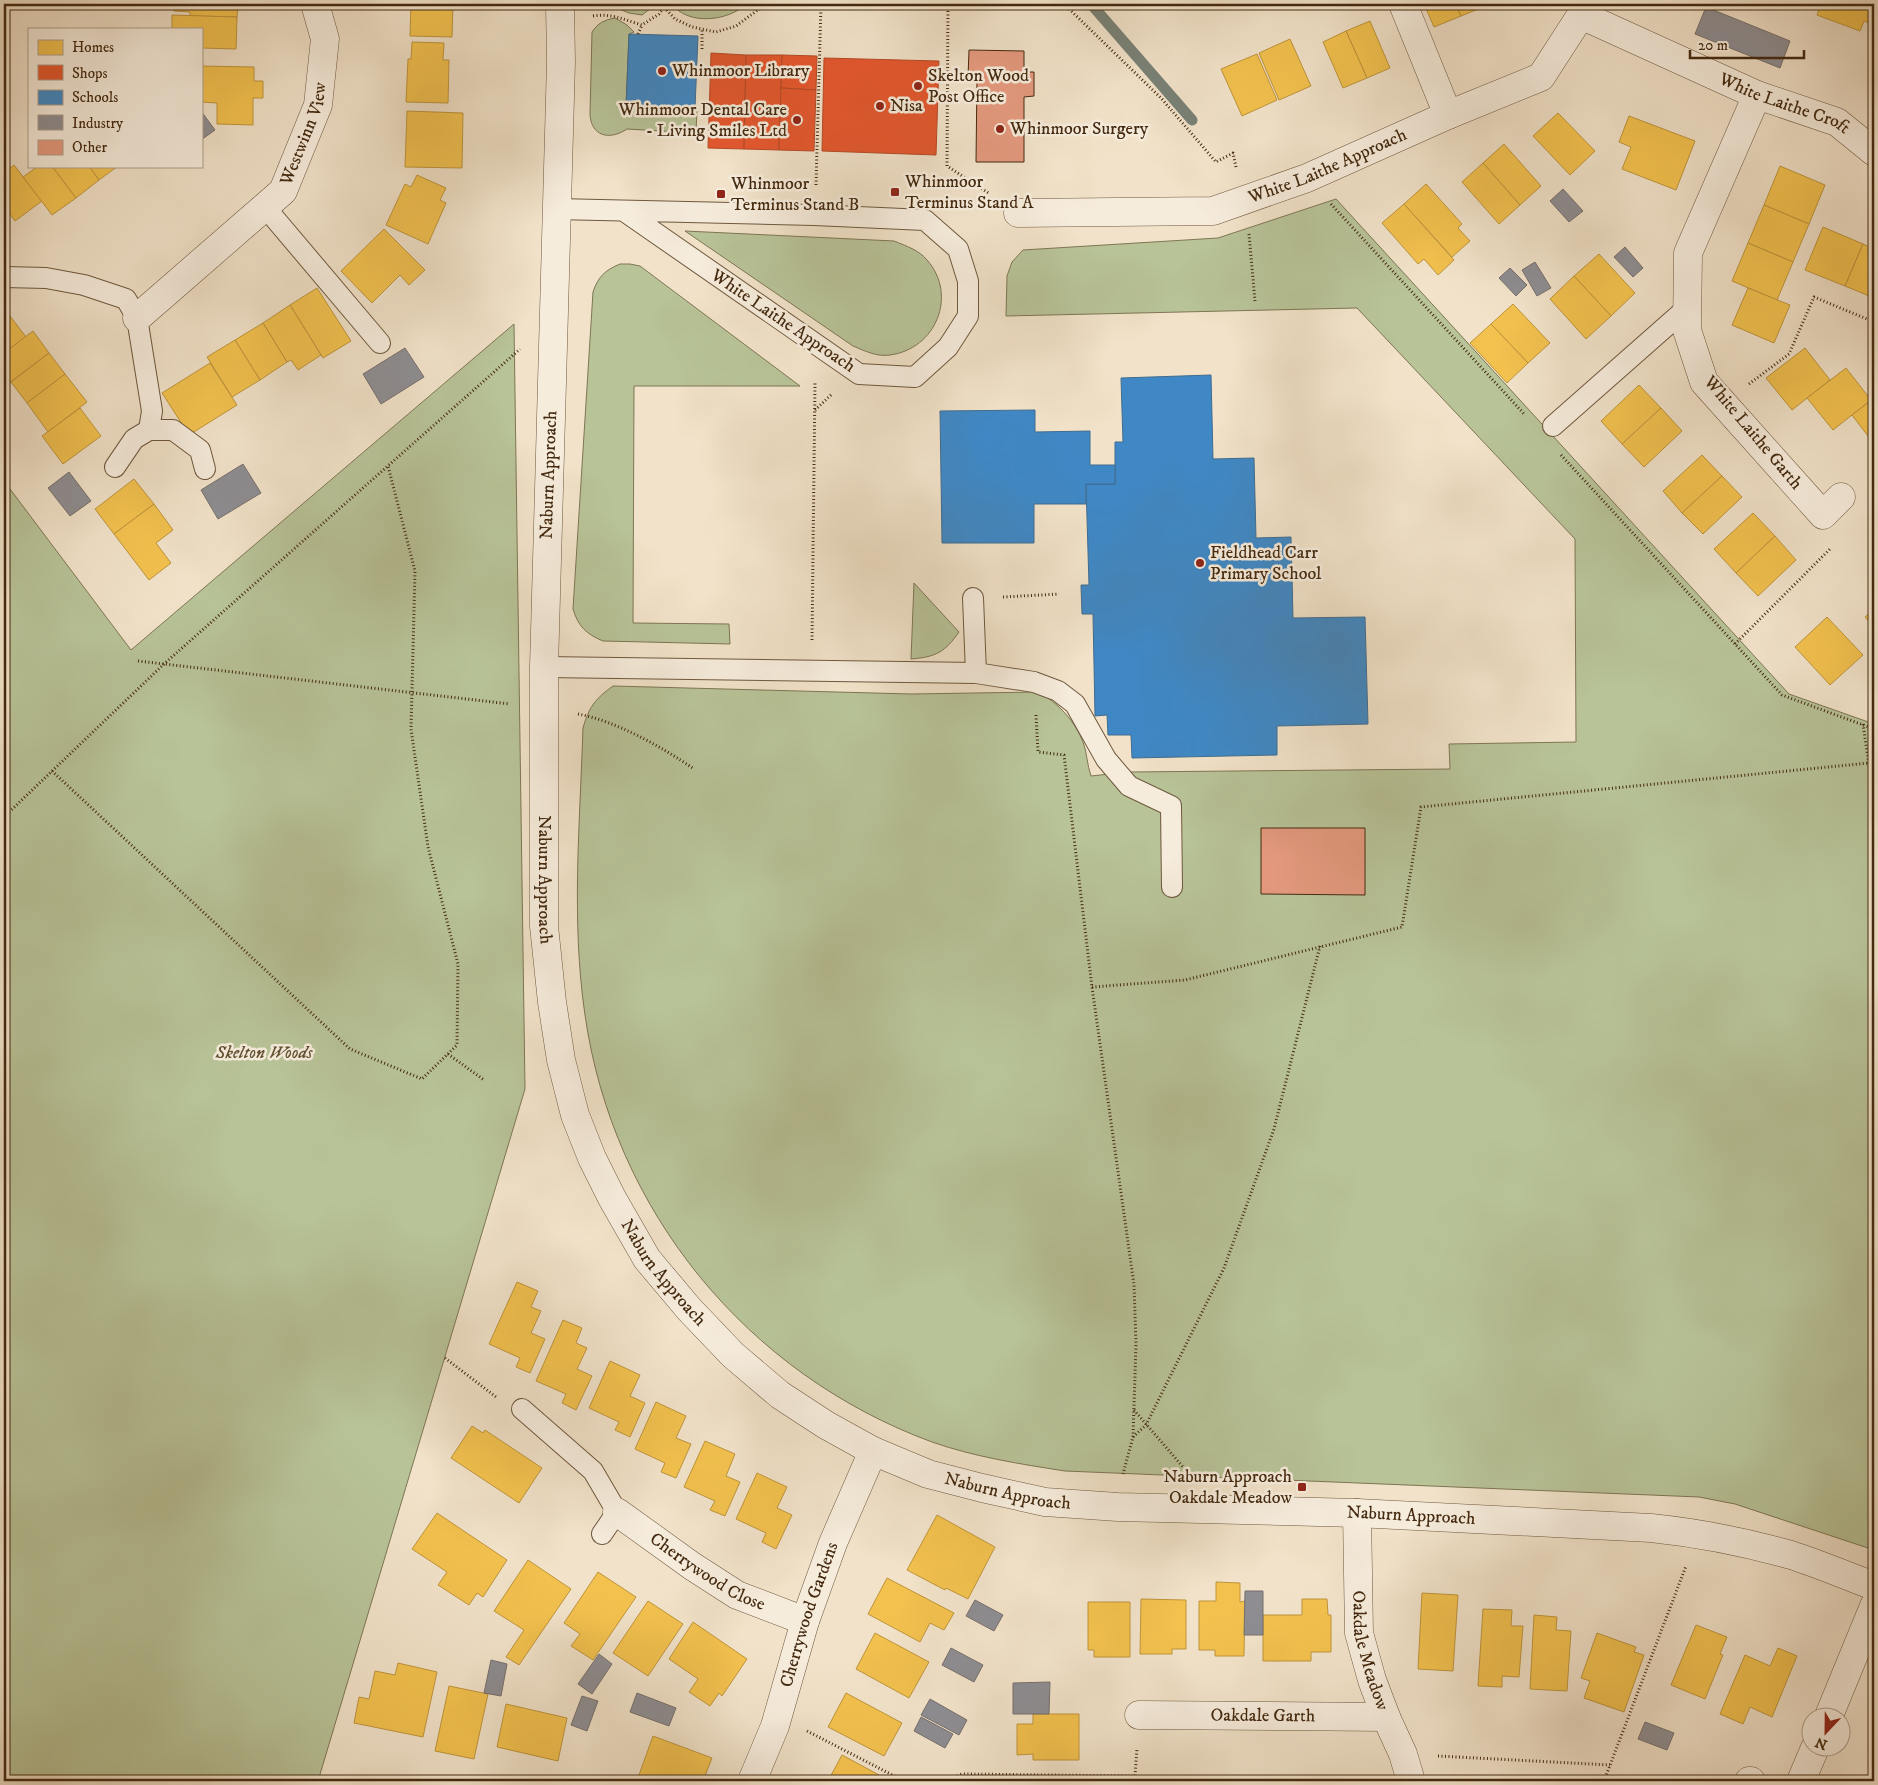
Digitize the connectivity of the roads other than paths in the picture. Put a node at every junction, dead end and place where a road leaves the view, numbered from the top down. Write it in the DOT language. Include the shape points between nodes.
graph roads {
  1 [pos="315,4"];
  2 [pos="1403,4"];
  3 [pos="560,8"];
  4 [pos="1583,9"];
  5 [pos="1757,95"];
  6 [pos="1448,115"];
  7 [pos="1874,152"];
  8 [pos="265,206"];
  9 [pos="556,209"];
  10 [pos="624,211"];
  11 [pos="1018,213"];
  12 [pos="4,277"];
  13 [pos="1688,307"];
  14 [pos="137,318"];
  15 [pos="380,343"];
  16 [pos="1553,426"];
  17 [pos="149,430"];
  18 [pos="115,468"];
  19 [pos="205,468"];
  20 [pos="1832,506"];
  21 [pos="973,598"];
  22 [pos="544,667"];
  23 [pos="976,673"];
  24 [pos="1172,887"];
  25 [pos="522,1409"];
  26 [pos="873,1451"];
  27 [pos="1358,1513"];
  28 [pos="609,1523"];
  29 [pos="1874,1586"];
  30 [pos="1874,1606"];
  31 [pos="805,1621"];
  32 [pos="1832,1708"];
  33 [pos="1138,1715"];
  34 [pos="1386,1717"];
  35 [pos="1811,1758"];
  36 [pos="752,1781"];
  37 [pos="1410,1781"];
  38 [pos="1801,1781"];
  1 -- 8 [label="street, Westwinn View" via="325,39 318,106 283,191"];
  2 -- 6 [label="street"];
  3 -- 9 [label="street, Naburn Approach"];
  4 -- 5 [label="street, White Laithe Croft"];
  4 -- 6 [label="street, White Laithe Approach" via="1541,76"];
  5 -- 7 [label="street, White Laithe Croft" via="1837,122"];
  5 -- 13 [label="street, White Laithe Garth" via="1688,253"];
  6 -- 11 [label="street, White Laithe Approach" via="1307,178 1213,211"];
  8 -- 14 [label="street, Westwinn View"];
  8 -- 15 [label="lane"];
  9 -- 10 [label="lane, White Laithe Approach"];
  9 -- 22 [label="street, Naburn Approach"];
  10 -- 10 [label="lane, White Laithe Approach" via="859,374 915,377 948,347 968,316 968,281 958,249 925,220"];
  12 -- 14 [label="lane" via="46,278 84,285 126,299"];
  13 -- 16 [label="lane"];
  13 -- 20 [label="street, White Laithe Garth" via="1688,330 1704,382"];
  14 -- 17 [label="lane" via="152,411"];
  17 -- 18 [label="lane" via="134,439"];
  17 -- 19 [label="lane" via="173,430 200,450"];
  21 -- 23 [label="lane"];
  22 -- 23 [label="lane"];
  22 -- 26 [label="street, Naburn Approach" via="544,926 561,1060 575,1115 592,1158 647,1260 695,1316 733,1355 780,1395"];
  23 -- 24 [label="lane" via="1034,682 1058,692 1075,704 1106,759 1129,786 1171,806"];
  25 -- 28 [label="lane" via="593,1471"];
  26 -- 27 [label="street, Naburn Approach" via="928,1474 1045,1502"];
  26 -- 31 [label="street, Cherrywood Gardens"];
  27 -- 29 [label="street, Naburn Approach" via="1699,1533 1793,1556"];
  27 -- 34 [label="street, Oakdale Meadow" via="1359,1632"];
  28 -- 31 [label="street, Cherrywood Close" via="692,1566 737,1595"];
  30 -- 32 [label="street"];
  31 -- 36 [label="street, Cherrywood Gardens" via="779,1716"];
  33 -- 34 [label="street, Oakdale Garth"];
  34 -- 37 [label="street, Oakdale Meadow" via="1403,1754"];
  35 -- 38 [label="street"];
}
